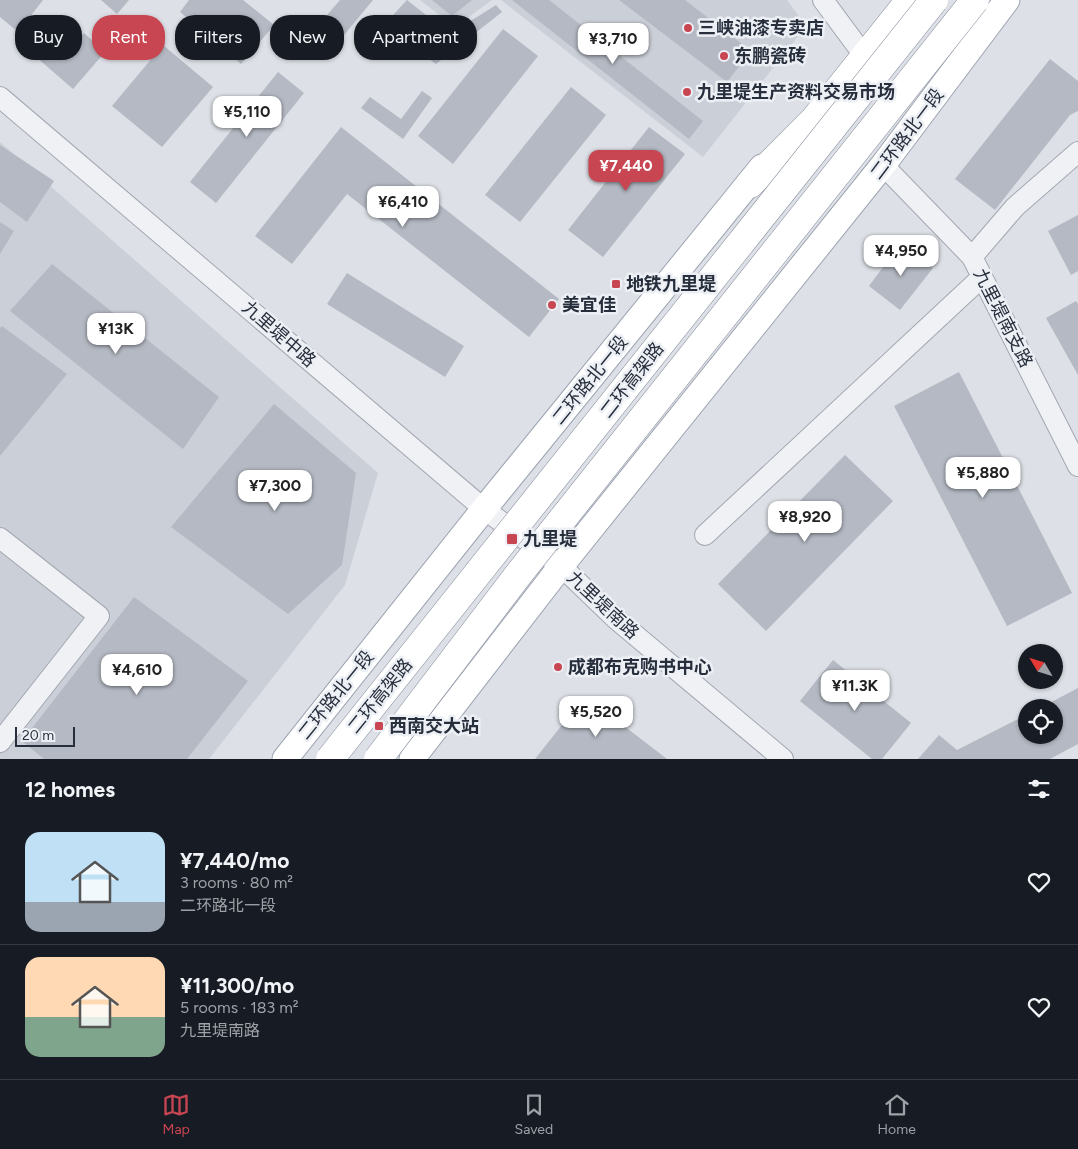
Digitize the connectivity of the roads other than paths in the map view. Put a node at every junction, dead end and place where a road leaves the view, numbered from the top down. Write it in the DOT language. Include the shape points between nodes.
graph roads {
  1 [pos="823,0"];
  2 [pos="894,0"];
  3 [pos="910,0"];
  4 [pos="934,0"];
  5 [pos="975,0"];
  6 [pos="1007,0"];
  7 [pos="857,46"];
  8 [pos="0,97"];
  9 [pos="1078,152"];
  10 [pos="883,165"];
  11 [pos="750,184"];
  12 [pos="972,257"];
  13 [pos="982,277"];
  14 [pos="1078,466"];
  15 [pos="484,509"];
  16 [pos="705,535"];
  17 [pos="0,538"];
  18 [pos="561,566"];
  19 [pos="0,742"];
  20 [pos="285,759"];
  21 [pos="330,759"];
  22 [pos="378,759"];
  23 [pos="412,759"];
  24 [pos="783,759"];
  1 -- 7 [label="street"];
  2 -- 7 [label="main road, 二环路北一段"];
  3 -- 11 [label="highway" via="814,120"];
  4 -- 21 [label="highway, 二环高架路, bridge"];
  5 -- 22 [label="highway, 二环高架路, bridge" via="518,575"];
  6 -- 10 [label="main road, 二环路北一段"];
  7 -- 11 [label="main road, 二环路北一段"];
  8 -- 15 [label="street, 九里堤中路"];
  9 -- 12 [label="street" via="1015,207"];
  10 -- 12 [label="street, 九里堤南支路"];
  10 -- 18 [label="main road, 二环路北一段"];
  11 -- 15 [label="main road, 二环路北一段"];
  12 -- 13 [label="street, 九里堤南支路"];
  13 -- 14 [label="street, 九里堤南支路"];
  13 -- 16 [label="street"];
  15 -- 18 [label="street, 九里堤中路"];
  15 -- 20 [label="main road, 二环路北一段"];
  17 -- 19 [label="street" via="99,616"];
  18 -- 23 [label="main road, 二环路北一段"];
  18 -- 24 [label="street, 九里堤南路" via="616,619"];
}
